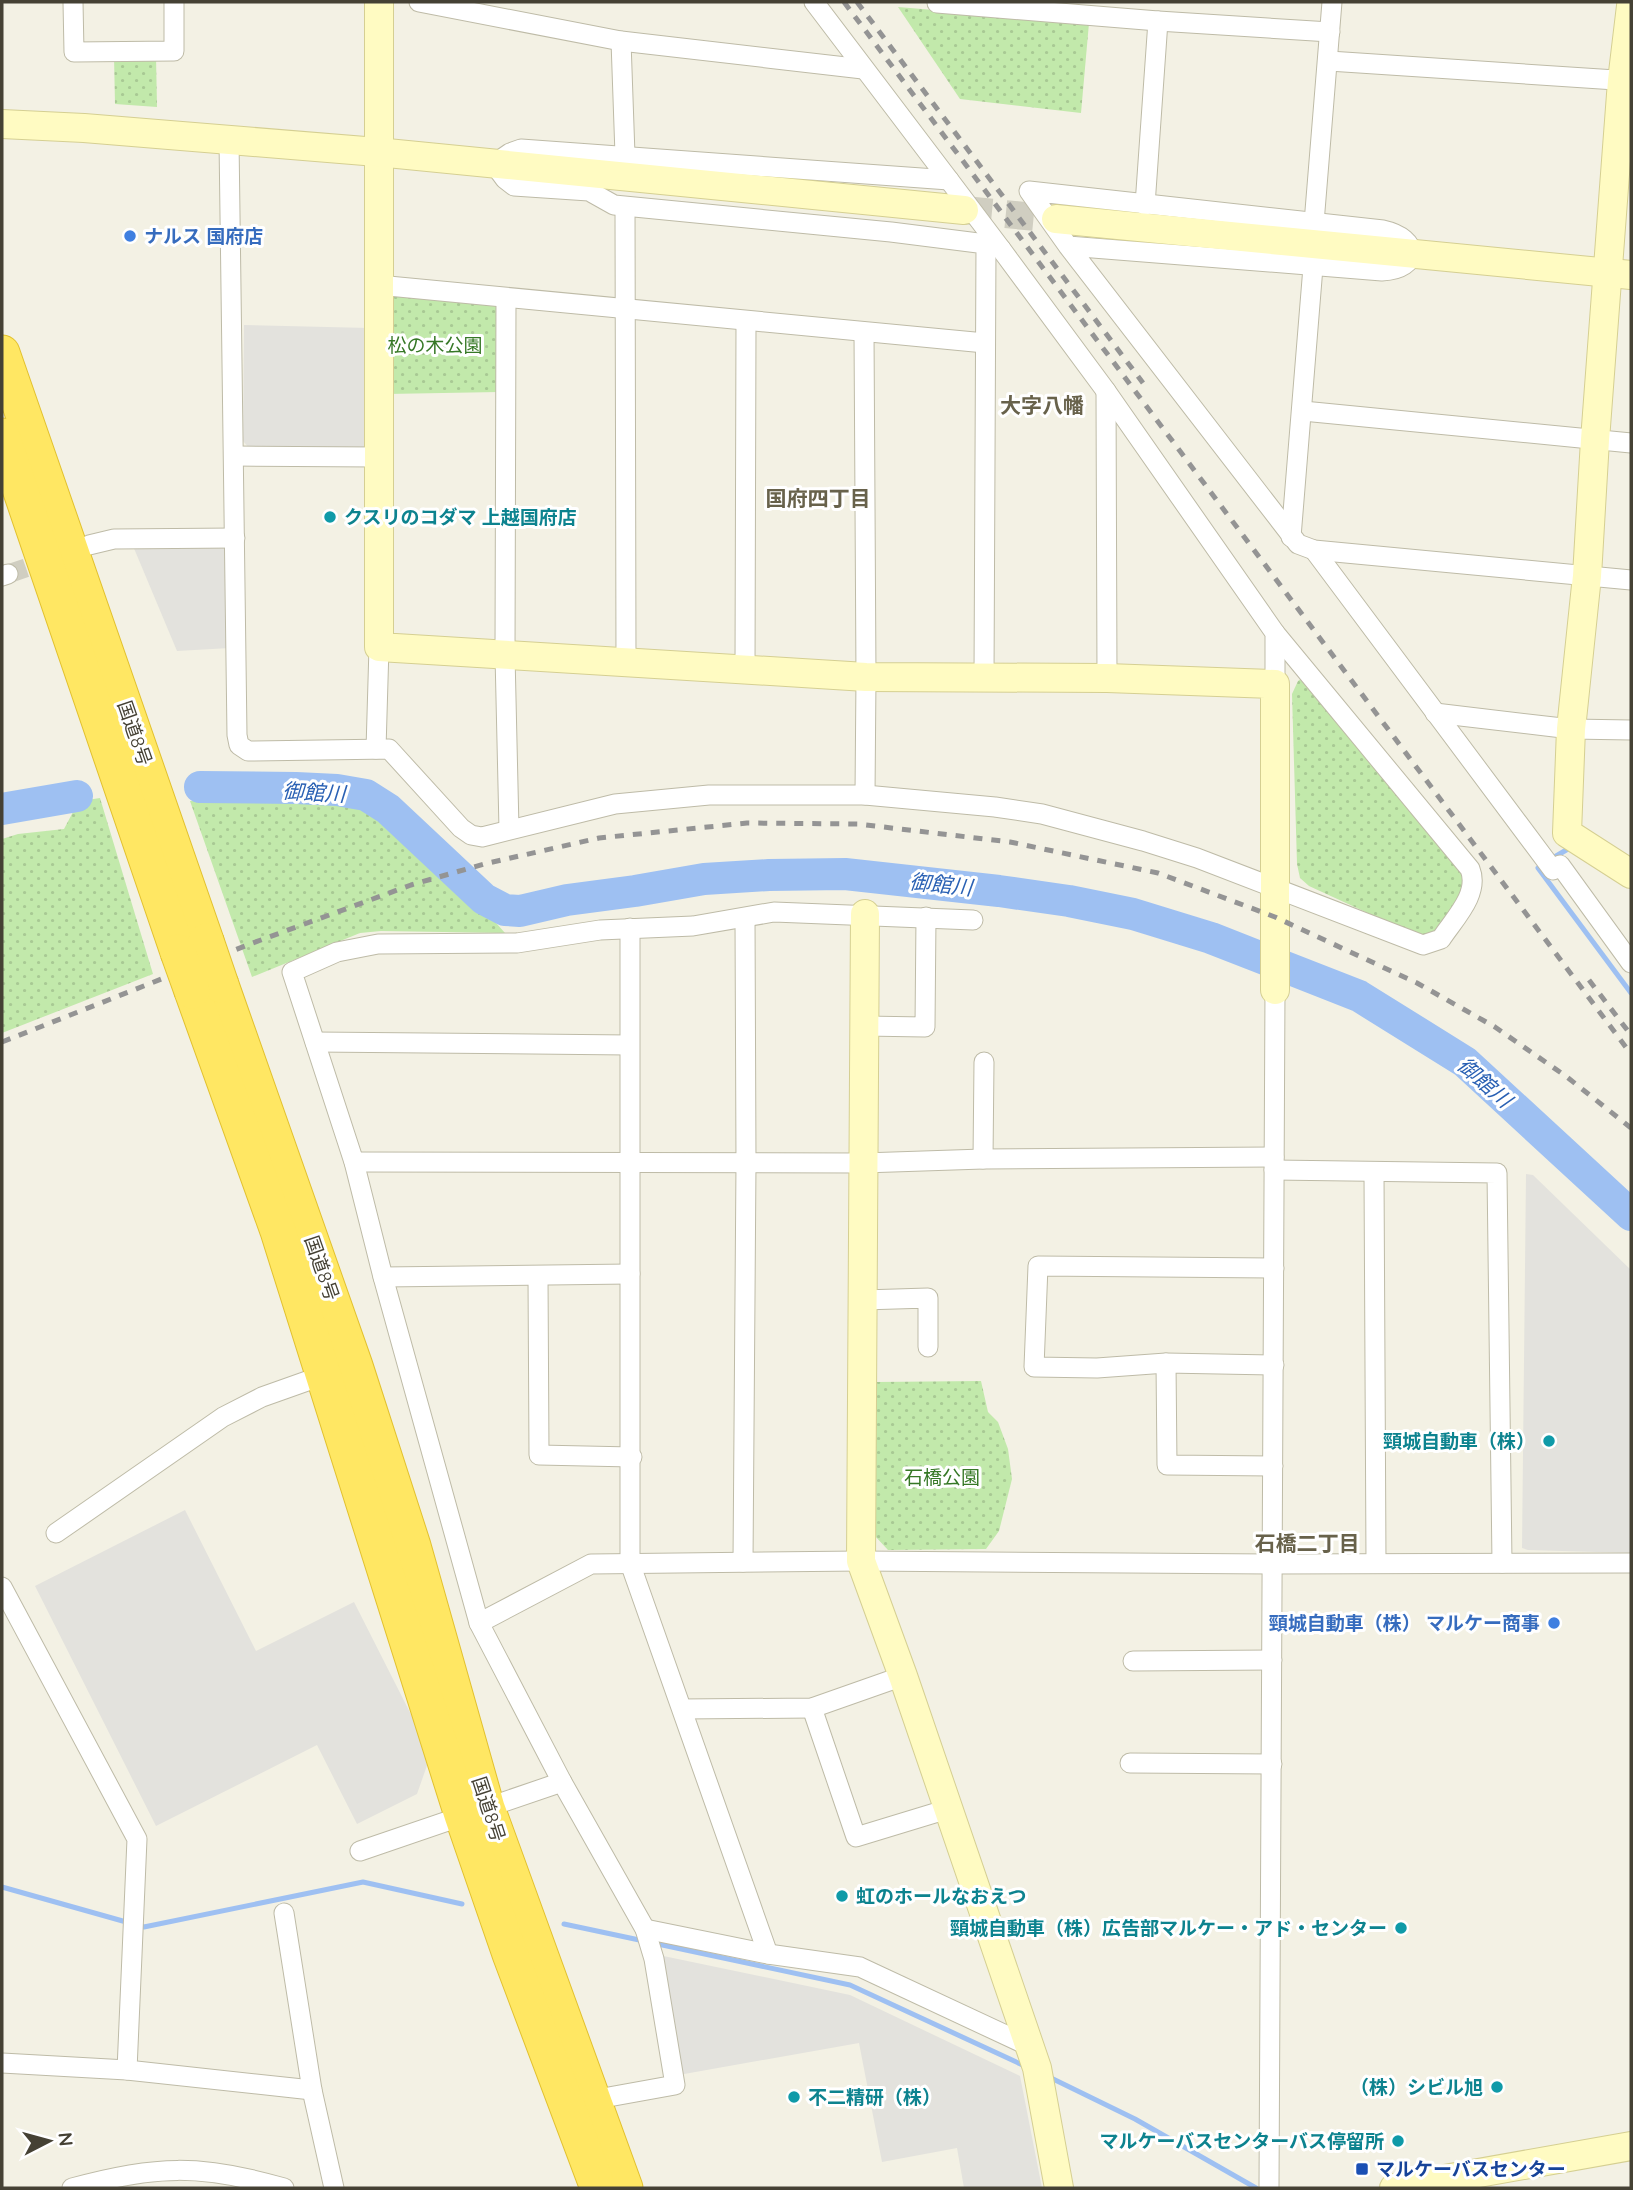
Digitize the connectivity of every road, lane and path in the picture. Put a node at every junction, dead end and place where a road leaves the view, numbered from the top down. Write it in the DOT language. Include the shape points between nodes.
graph roads {
  1 [pos="74,2"];
  2 [pos="174,2"];
  3 [pos="379,2"];
  4 [pos="419,2"];
  5 [pos="814,2"];
  6 [pos="1332,2"];
  7 [pos="937,3"];
  8 [pos="1631,6"];
  9 [pos="1126,10"];
  10 [pos="1158,21"];
  11 [pos="1330,32"];
  12 [pos="621,41"];
  13 [pos="1329,61"];
  14 [pos="863,69"];
  15 [pos="1627,81"];
  16 [pos="2,124"];
  17 [pos="229,140"];
  18 [pos="377,152"];
  19 [pos="625,155"];
  20 [pos="494,164"];
  21 [pos="949,180"];
  22 [pos="1145,205"];
  23 [pos="625,206"];
  24 [pos="964,210"];
  25 [pos="1056,219"];
  26 [pos="1314,223"];
  27 [pos="1068,246"];
  28 [pos="993,247"];
  29 [pos="1412,254"];
  30 [pos="1313,267"];
  31 [pos="1620,274"];
  32 [pos="378,285"];
  33 [pos="506,298"];
  34 [pos="625,309"];
  35 [pos="746,322"];
  36 [pos="864,332"];
  37 [pos="985,343"];
  38 [pos="2,353"];
  39 [pos="1107,391"];
  40 [pos="1303,411"];
  41 [pos="2,436"];
  42 [pos="1595,440"];
  43 [pos="1631,443"];
  44 [pos="235,456"];
  45 [pos="377,457"];
  46 [pos="1291,537"];
  47 [pos="235,538"];
  48 [pos="89,545"];
  49 [pos="1314,550"];
  50 [pos="1587,576"];
  51 [pos="1631,580"];
  52 [pos="1275,633"];
  53 [pos="379,647"];
  54 [pos="505,655"];
  55 [pos="626,662"];
  56 [pos="745,669"];
  57 [pos="866,677"];
  58 [pos="984,677"];
  59 [pos="1107,678"];
  60 [pos="1275,684"];
  61 [pos="1435,713"];
  62 [pos="1571,729"];
  63 [pos="1631,730"];
  64 [pos="376,749"];
  65 [pos="865,795"];
  66 [pos="509,829"];
  67 [pos="1567,832"];
  68 [pos="1542,854"];
  69 [pos="1631,874"];
  70 [pos="1275,887"];
  71 [pos="865,914"];
  72 [pos="926,917"];
  73 [pos="746,918"];
  74 [pos="973,920"];
  75 [pos="630,928"];
  76 [pos="192,946"];
  77 [pos="1631,963"];
  78 [pos="206,988"];
  79 [pos="1275,990"];
  80 [pos="864,1026"];
  81 [pos="315,1042"];
  82 [pos="629,1045"];
  83 [pos="984,1062"];
  84 [pos="983,1159"];
  85 [pos="354,1162"];
  86 [pos="747,1163"];
  87 [pos="863,1163"];
  88 [pos="1274,1163"];
  89 [pos="630,1164"];
  90 [pos="1374,1172"];
  91 [pos="1274,1268"];
  92 [pos="630,1275"];
  93 [pos="538,1276"];
  94 [pos="383,1277"];
  95 [pos="863,1300"];
  96 [pos="928,1347"];
  97 [pos="1166,1363"];
  98 [pos="1274,1365"];
  99 [pos="324,1375"];
  100 [pos="632,1457"];
  101 [pos="1273,1466"];
  102 [pos="56,1533"];
  103 [pos="861,1561"];
  104 [pos="743,1562"];
  105 [pos="630,1563"];
  106 [pos="1376,1563"];
  107 [pos="1502,1563"];
  108 [pos="1631,1563"];
  109 [pos="1273,1564"];
  110 [pos="2,1587"];
  111 [pos="479,1623"];
  112 [pos="1272,1660"];
  113 [pos="1133,1661"];
  114 [pos="903,1676"];
  115 [pos="812,1707"];
  116 [pos="682,1709"];
  117 [pos="1130,1763"];
  118 [pos="1272,1764"];
  119 [pos="562,1782"];
  120 [pos="948,1809"];
  121 [pos="475,1811"];
  122 [pos="360,1851"];
  123 [pos="284,1913"];
  124 [pos="646,1934"];
  125 [pos="768,1954"];
  126 [pos="1029,2046"];
  127 [pos="2,2063"];
  128 [pos="127,2070"];
  129 [pos="312,2090"];
  130 [pos="592,2100"];
  131 [pos="1631,2146"];
  132 [pos="72,2188"];
  133 [pos="284,2188"];
  134 [pos="334,2188"];
  135 [pos="598,2188"];
  136 [pos="625,2188"];
  137 [pos="1059,2188"];
  138 [pos="1269,2188"];
  139 [pos="1394,2188"];
  1 -- 2 [label="street" via="74,52 174,51"];
  3 -- 18 [label="street"];
  4 -- 12 [label="street"];
  5 -- 14 [label="street"];
  6 -- 11 [label="street"];
  7 -- 9 [label="street"];
  8 -- 15 [label="street"];
  9 -- 10 [label="street"];
  10 -- 11 [label="street"];
  10 -- 22 [label="street"];
  11 -- 13 [label="street"];
  12 -- 14 [label="street"];
  12 -- 19 [label="street"];
  13 -- 15 [label="street"];
  13 -- 26 [label="street"];
  14 -- 21 [label="street"];
  15 -- 31 [label="street"];
  16 -- 17 [label="street"];
  17 -- 18 [label="street"];
  17 -- 44 [label="street"];
  18 -- 20 [label="street"];
  18 -- 32 [label="street"];
  19 -- 20 [label="street" via="521,149"];
  19 -- 21 [label="street"];
  20 -- 23 [label="street" via="514,186 589,191"];
  20 -- 24 [label="street"];
  21 -- 28 [label="street"];
  22 -- 26 [label="street"];
  22 -- 27 [label="street" via="1029,191"];
  23 -- 28 [label="street" via="891,232"];
  23 -- 34 [label="street"];
  25 -- 29 [label="street"];
  26 -- 29 [label="street" via="1393,232 1408,241"];
  27 -- 30 [label="street"];
  27 -- 46 [label="street"];
  28 -- 37 [label="street"];
  28 -- 39 [label="street"];
  29 -- 30 [label="street" via="1409,262 1392,270"];
  29 -- 31 [label="street"];
  30 -- 40 [label="street"];
  31 -- 42 [label="street"];
  32 -- 33 [label="street"];
  32 -- 45 [label="street"];
  33 -- 34 [label="street"];
  33 -- 54 [label="street"];
  34 -- 35 [label="street"];
  34 -- 55 [label="street"];
  35 -- 36 [label="street"];
  35 -- 56 [label="street"];
  36 -- 37 [label="street"];
  36 -- 57 [label="street"];
  37 -- 58 [label="street"];
  38 -- 76 [label="highway, 国道8号"];
  39 -- 52 [label="street"];
  39 -- 59 [label="street"];
  40 -- 42 [label="street"];
  40 -- 46 [label="street"];
  41 -- 76 [label="highway, 国道8号"];
  42 -- 43 [label="street"];
  42 -- 50 [label="street"];
  44 -- 45 [label="street"];
  44 -- 47 [label="street"];
  45 -- 53 [label="street"];
  46 -- 49 [label="street"];
  47 -- 48 [label="street" via="114,539"];
  47 -- 64 [label="street" via="240,745 248,751"];
  49 -- 50 [label="street"];
  49 -- 61 [label="street"];
  50 -- 51 [label="street"];
  50 -- 62 [label="street"];
  52 -- 60 [label="street"];
  52 -- 70 [label="street" via="1465,862 1474,885 1441,939 1423,945"];
  53 -- 54 [label="street"];
  53 -- 64 [label="street"];
  54 -- 55 [label="street"];
  54 -- 66 [label="street"];
  55 -- 56 [label="street"];
  56 -- 57 [label="street"];
  57 -- 58 [label="street"];
  57 -- 65 [label="street"];
  58 -- 59 [label="street"];
  59 -- 60 [label="street"];
  60 -- 70 [label="street"];
  61 -- 62 [label="street"];
  61 -- 68 [label="street"];
  62 -- 63 [label="street"];
  62 -- 67 [label="street"];
  64 -- 66 [label="street" via="389,749 471,835 482,837"];
  65 -- 66 [label="street" via="695,796 615,804"];
  65 -- 70 [label="street" via="1042,814 1143,841"];
  67 -- 68 [label="street"];
  67 -- 69 [label="street"];
  68 -- 77 [label="street" via="1553,870 1560,865"];
  70 -- 79 [label="street"];
  71 -- 72 [label="street"];
  71 -- 73 [label="street" via="791,911"];
  71 -- 80 [label="street"];
  72 -- 74 [label="street"];
  72 -- 80 [label="street" via="925,1027"];
  73 -- 75 [label="street"];
  73 -- 86 [label="street"];
  75 -- 81 [label="street" via="517,943 378,944 337,953 292,972"];
  75 -- 82 [label="street"];
  76 -- 78 [label="highway, 国道8号, bridge"];
  78 -- 99 [label="highway, 国道8号" via="245,1135"];
  78 -- 121 [label="highway, 国道8号" via="304,1218 363,1391 413,1546"];
  79 -- 88 [label="street"];
  80 -- 87 [label="street"];
  81 -- 82 [label="street"];
  81 -- 85 [label="street"];
  82 -- 89 [label="street"];
  83 -- 84 [label="street"];
  84 -- 87 [label="street"];
  84 -- 88 [label="street"];
  85 -- 89 [label="street"];
  85 -- 94 [label="street"];
  86 -- 87 [label="street"];
  86 -- 89 [label="street"];
  86 -- 104 [label="street"];
  87 -- 95 [label="street"];
  88 -- 90 [label="street"];
  88 -- 91 [label="street"];
  89 -- 92 [label="street"];
  90 -- 106 [label="street"];
  90 -- 107 [label="street" via="1497,1173"];
  91 -- 97 [label="street" via="1038,1266 1034,1367"];
  91 -- 98 [label="street"];
  92 -- 93 [label="street"];
  92 -- 100 [label="street"];
  93 -- 94 [label="street"];
  93 -- 100 [label="street" via="539,1455"];
  94 -- 111 [label="street"];
  95 -- 96 [label="street" via="928,1298"];
  95 -- 103 [label="street"];
  97 -- 98 [label="street"];
  97 -- 101 [label="street" via="1167,1465"];
  98 -- 101 [label="street"];
  99 -- 102 [label="street" via="223,1417"];
  99 -- 121 [label="highway, 国道8号"];
  100 -- 105 [label="street"];
  101 -- 109 [label="street"];
  103 -- 104 [label="street"];
  103 -- 109 [label="street"];
  103 -- 114 [label="street"];
  104 -- 105 [label="street"];
  105 -- 111 [label="street" via="591,1564"];
  105 -- 116 [label="street"];
  106 -- 107 [label="street"];
  106 -- 109 [label="street"];
  107 -- 108 [label="street"];
  109 -- 112 [label="street"];
  110 -- 128 [label="street" via="137,1839"];
  111 -- 119 [label="street"];
  112 -- 113 [label="street"];
  112 -- 118 [label="street"];
  114 -- 115 [label="street"];
  114 -- 120 [label="street"];
  115 -- 116 [label="street"];
  115 -- 120 [label="street" via="856,1837"];
  116 -- 125 [label="street"];
  117 -- 118 [label="street"];
  118 -- 138 [label="street"];
  119 -- 121 [label="street"];
  119 -- 124 [label="street"];
  120 -- 126 [label="street"];
  121 -- 122 [label="street"];
  121 -- 130 [label="highway, 国道8号"];
  121 -- 135 [label="highway, 国道8号" via="510,1954"];
  123 -- 129 [label="street"];
  124 -- 125 [label="street"];
  124 -- 130 [label="street" via="675,2085"];
  125 -- 126 [label="street" via="860,1967"];
  126 -- 137 [label="street"];
  127 -- 128 [label="street"];
  128 -- 129 [label="street"];
  129 -- 134 [label="street"];
  130 -- 136 [label="highway, 国道8号"];
  131 -- 139 [label="street"];
  132 -- 133 [label="street" via="130,2174 183,2170 210,2171"];
}
